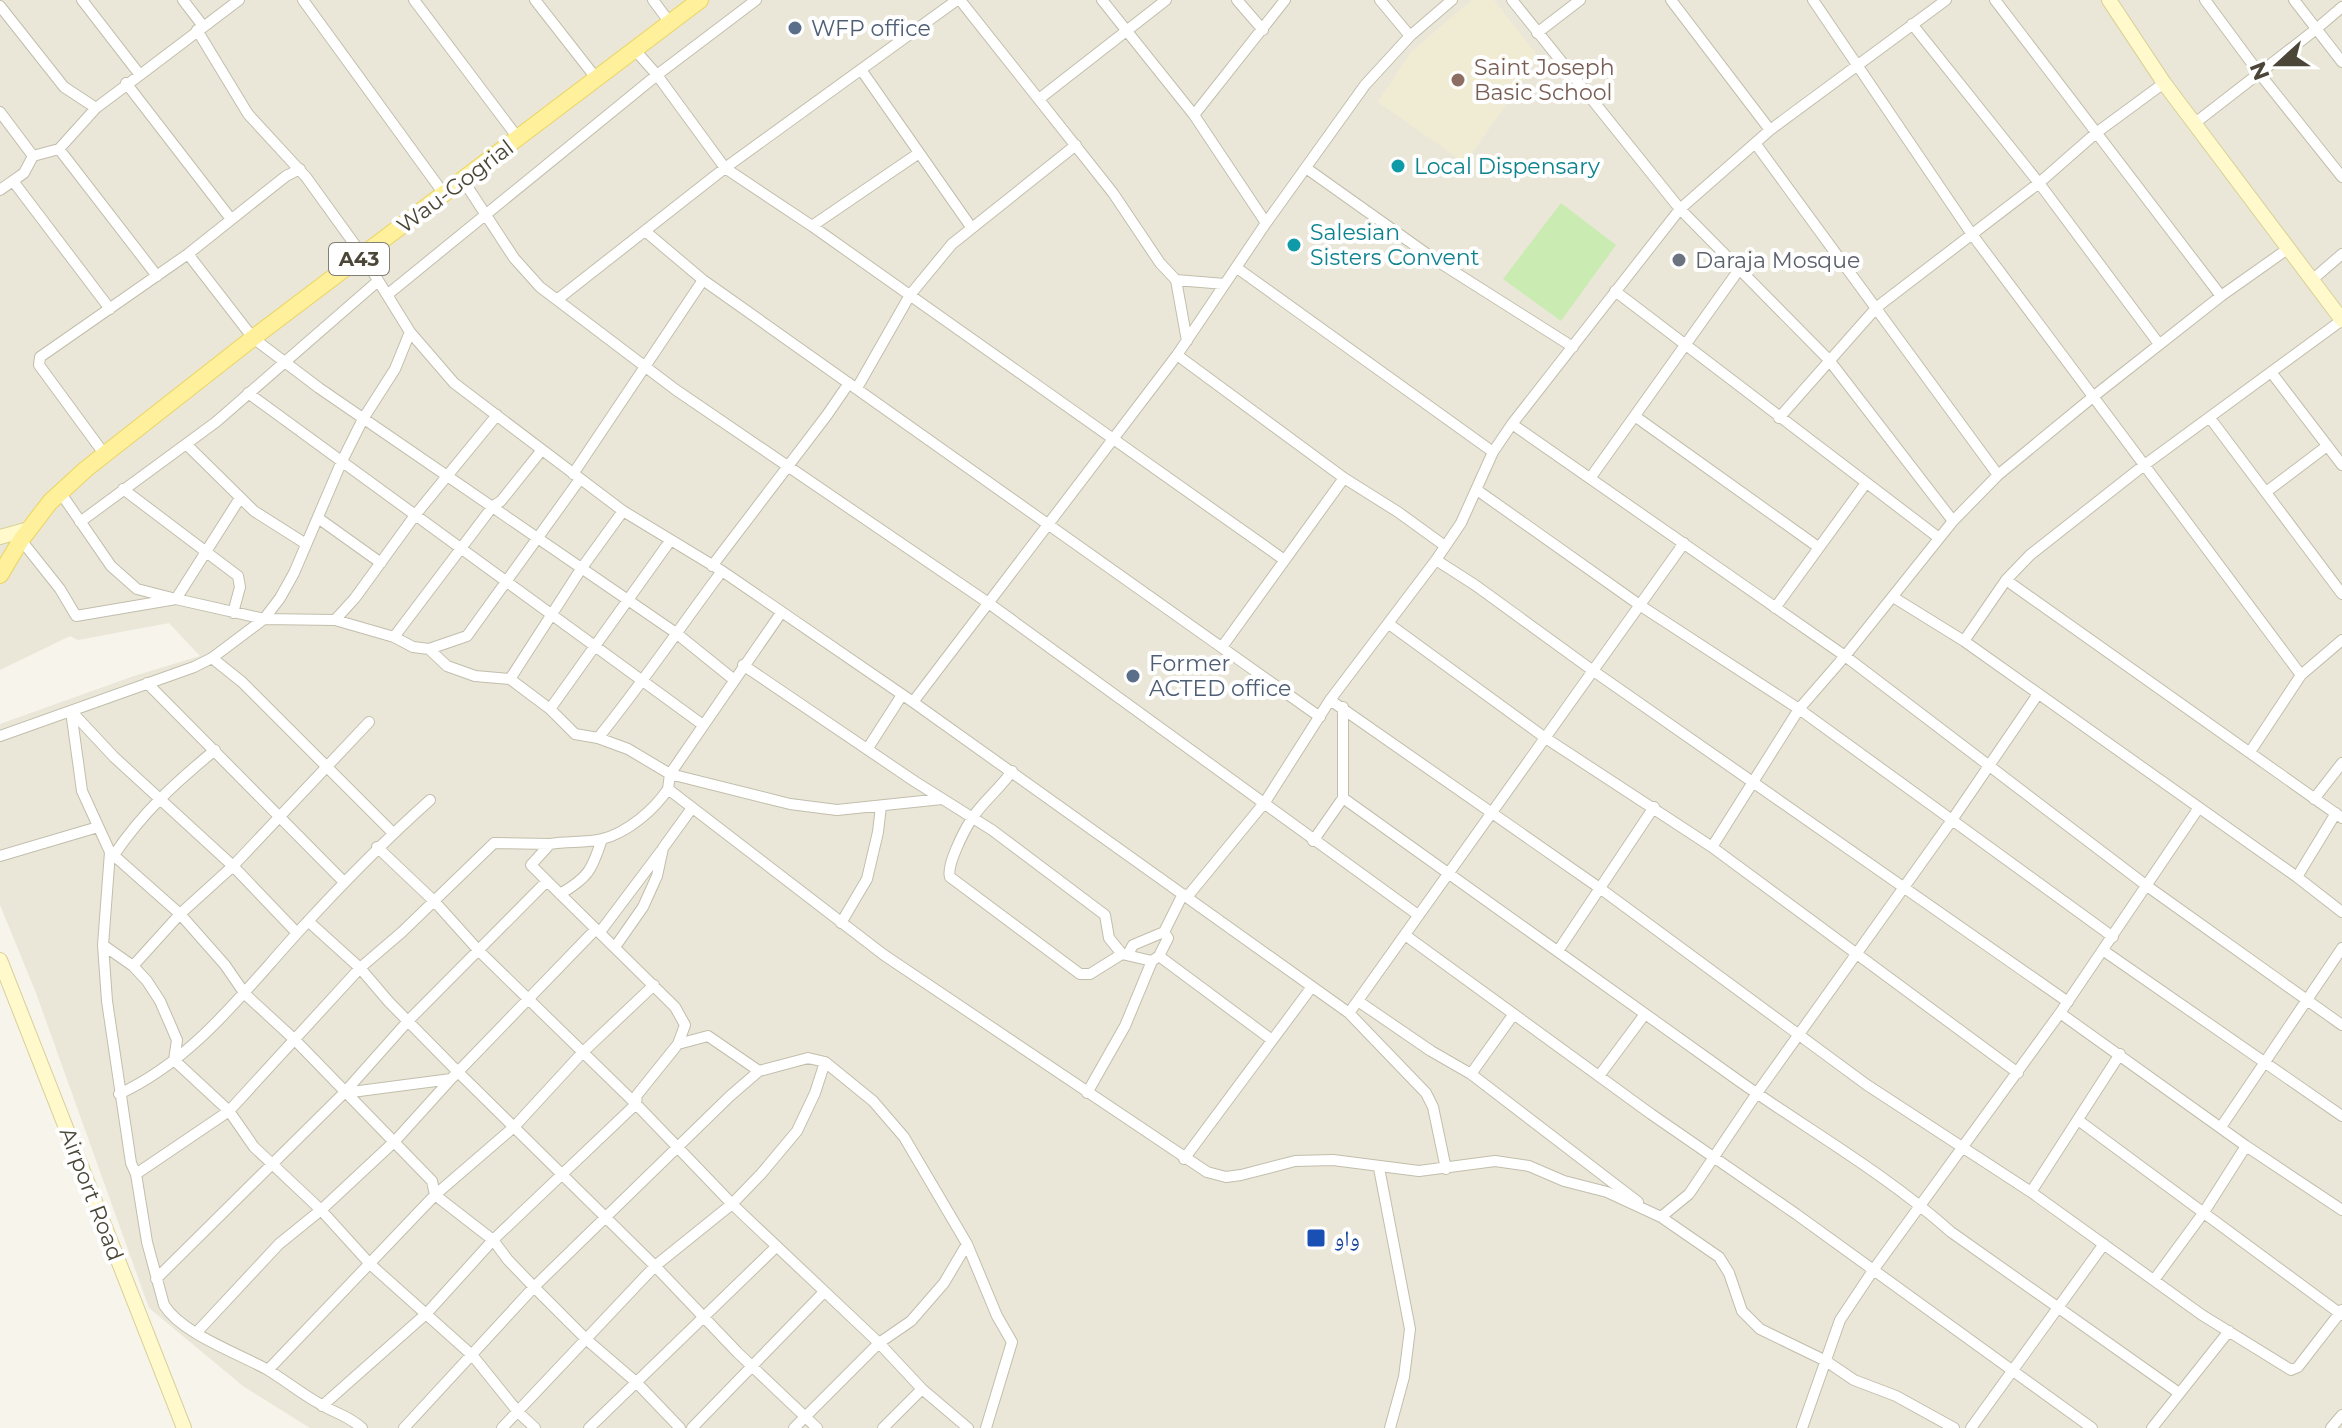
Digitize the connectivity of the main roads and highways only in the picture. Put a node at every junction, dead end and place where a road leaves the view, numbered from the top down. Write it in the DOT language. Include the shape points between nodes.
graph roads {
  1 [pos="700,0"];
  2 [pos="0,575"];
  1 -- 2 [label="main road, Wau-Gogrial / A43" via="105,455 60,492"];
}
